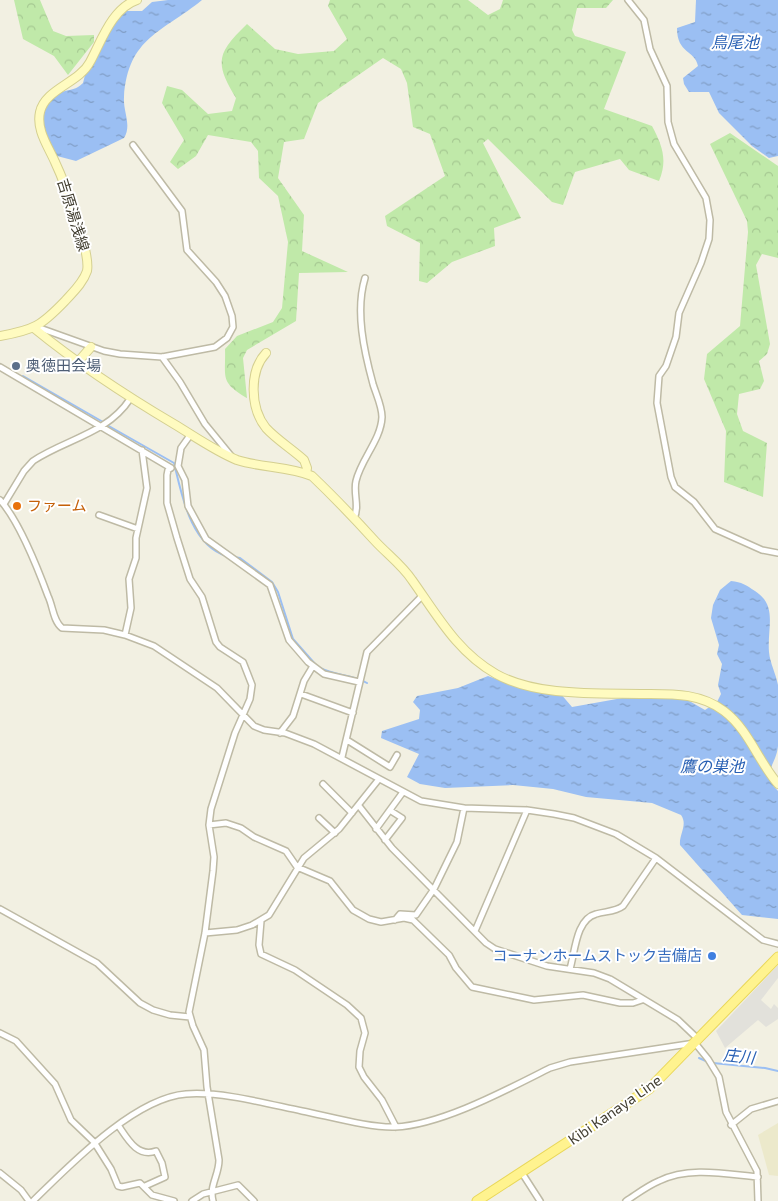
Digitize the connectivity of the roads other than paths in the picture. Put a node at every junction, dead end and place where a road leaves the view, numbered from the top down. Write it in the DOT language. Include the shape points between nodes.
graph roads {
  1 [pos="137,0"];
  2 [pos="628,0"];
  3 [pos="133,145"];
  4 [pos="365,278"];
  5 [pos="36,328"];
  6 [pos="0,336"];
  7 [pos="91,347"];
  8 [pos="266,353"];
  9 [pos="162,357"];
  10 [pos="78,363"];
  11 [pos="0,366"];
  12 [pos="130,399"];
  13 [pos="102,426"];
  14 [pos="191,434"];
  15 [pos="142,450"];
  16 [pos="233,458"];
  17 [pos="178,466"];
  18 [pos="171,468"];
  19 [pos="306,474"];
  20 [pos="2,502"];
  21 [pos="99,515"];
  22 [pos="354,518"];
  23 [pos="138,529"];
  24 [pos="778,553"];
  25 [pos="422,596"];
  26 [pos="125,635"];
  27 [pos="312,666"];
  28 [pos="359,682"];
  29 [pos="301,694"];
  30 [pos="353,713"];
  31 [pos="244,717"];
  32 [pos="280,732"];
  33 [pos="348,740"];
  34 [pos="396,755"];
  35 [pos="342,758"];
  36 [pos="379,778"];
  37 [pos="776,781"];
  38 [pos="323,784"];
  39 [pos="403,792"];
  40 [pos="359,806"];
  41 [pos="464,808"];
  42 [pos="527,810"];
  43 [pos="391,811"];
  44 [pos="352,813"];
  45 [pos="319,818"];
  46 [pos="209,825"];
  47 [pos="376,829"];
  48 [pos="335,833"];
  49 [pos="385,840"];
  50 [pos="656,858"];
  51 [pos="297,867"];
  52 [pos="434,890"];
  53 [pos="0,909"];
  54 [pos="261,920"];
  55 [pos="395,920"];
  56 [pos="475,931"];
  57 [pos="205,933"];
  58 [pos="778,944"];
  59 [pos="778,957"];
  60 [pos="570,969"];
  61 [pos="642,1000"];
  62 [pos="190,1017"];
  63 [pos="0,1033"];
  64 [pos="697,1042"];
  65 [pos="208,1095"];
  66 [pos="778,1101"];
  67 [pos="731,1125"];
  68 [pos="118,1126"];
  69 [pos="396,1127"];
  70 [pos="94,1142"];
  71 [pos="0,1173"];
  72 [pos="522,1173"];
  73 [pos="758,1177"];
  74 [pos="145,1186"];
  75 [pos="211,1192"];
  76 [pos="29,1201"];
  77 [pos="33,1201"];
  78 [pos="174,1201"];
  79 [pos="192,1201"];
  80 [pos="213,1201"];
  81 [pos="254,1201"];
  82 [pos="478,1201"];
  83 [pos="540,1201"];
  84 [pos="626,1201"];
  85 [pos="758,1201"];
  1 -- 5 [label="street, 吉原湯浅線" via="119,11 88,66 76,79 45,101 40,112 39,128 67,186 88,268 76,289"];
  2 -- 24 [label="street" via="644,20 650,49 667,86 668,122 674,144 706,198 710,220 709,239 679,313 676,337 666,366 659,376 658,403 671,477 675,487 694,502 715,529 762,550"];
  3 -- 9 [label="street" via="182,211 187,250 222,289 232,316 231,332 222,343"];
  4 -- 22 [label="street" via="360,310 382,417 379,430 359,469"];
  5 -- 6 [label="street"];
  5 -- 7 [label="street"];
  5 -- 10 [label="street"];
  7 -- 9 [label="street" via="112,353"];
  7 -- 10 [label="street"];
  8 -- 19 [label="street" via="254,373 259,415 268,429 304,460"];
  9 -- 16 [label="street" via="205,424"];
  10 -- 12 [label="street"];
  11 -- 13 [label="street"];
  12 -- 13 [label="street" via="118,415"];
  12 -- 14 [label="street"];
  13 -- 15 [label="street"];
  13 -- 20 [label="street" via="32,461"];
  14 -- 16 [label="street"];
  14 -- 17 [label="street" via="181,448"];
  15 -- 18 [label="street"];
  15 -- 23 [label="street" via="147,488"];
  16 -- 19 [label="street"];
  17 -- 18 [label="street"];
  17 -- 27 [label="street" via="185,480 188,506 199,530 206,539 270,585 288,640"];
  18 -- 31 [label="street" via="167,475 167,504 190,579 202,597 216,642 243,662 252,685"];
  19 -- 22 [label="street"];
  20 -- 26 [label="street" via="48,596 58,625 64,629 104,630"];
  21 -- 23 [label="street"];
  22 -- 25 [label="street" via="411,579"];
  23 -- 26 [label="street" via="136,554 128,583 131,608"];
  25 -- 28 [label="street" via="366,652"];
  25 -- 37 [label="street" via="461,648 479,664 515,682 540,690 670,693 694,696 711,703 738,725"];
  26 -- 31 [label="street" via="154,646 217,688"];
  27 -- 28 [label="street" via="330,676"];
  27 -- 29 [label="street"];
  28 -- 30 [label="street"];
  29 -- 30 [label="street"];
  29 -- 32 [label="street" via="293,716"];
  30 -- 33 [label="street"];
  31 -- 32 [label="street" via="264,730"];
  31 -- 46 [label="street" via="218,782"];
  32 -- 35 [label="street"];
  33 -- 34 [label="street" via="390,767"];
  33 -- 35 [label="street"];
  35 -- 36 [label="street"];
  36 -- 39 [label="street"];
  36 -- 40 [label="street"];
  38 -- 44 [label="street"];
  39 -- 41 [label="street" via="421,801"];
  39 -- 43 [label="street"];
  40 -- 44 [label="street"];
  40 -- 47 [label="street"];
  41 -- 42 [label="street"];
  41 -- 52 [label="street" via="457,842"];
  42 -- 50 [label="street" via="574,818 599,827"];
  42 -- 56 [label="street"];
  43 -- 47 [label="street"];
  43 -- 49 [label="street" via="402,818"];
  44 -- 48 [label="street"];
  45 -- 48 [label="street"];
  46 -- 51 [label="street" via="226,823 241,828 286,850"];
  46 -- 57 [label="street" via="214,857"];
  47 -- 49 [label="street"];
  48 -- 51 [label="street"];
  49 -- 52 [label="street"];
  50 -- 58 [label="street" via="763,940"];
  50 -- 60 [label="street" via="623,906 584,920"];
  51 -- 54 [label="street" via="277,904"];
  51 -- 55 [label="street" via="330,881 359,914 378,922"];
  52 -- 55 [label="street" via="416,915 400,914"];
  52 -- 56 [label="street"];
  53 -- 62 [label="street" via="97,963 140,1003 170,1015"];
  54 -- 57 [label="street" via="237,930"];
  54 -- 69 [label="street" via="261,954 295,970 362,1018 365,1033 360,1067"];
  55 -- 61 [label="street" via="412,920 449,955 472,987 534,1000 583,995 620,1003"];
  56 -- 60 [label="street" via="495,949 547,966"];
  57 -- 62 [label="street"];
  59 -- 64 [label="main road, Kibi Kanaya Line"];
  60 -- 61 [label="street" via="610,979"];
  61 -- 64 [label="street" via="678,1020"];
  62 -- 65 [label="street" via="204,1050"];
  63 -- 70 [label="street" via="16,1041 55,1084 71,1120"];
  64 -- 67 [label="street" via="718,1078"];
  64 -- 69 [label="street" via="570,1062 429,1121"];
  64 -- 72 [label="main road, Kibi Kanaya Line" via="643,1094"];
  65 -- 68 [label="street" via="186,1094 170,1098 135,1114"];
  65 -- 69 [label="street"];
  65 -- 75 [label="street" via="219,1166"];
  66 -- 67 [label="street" via="750,1109"];
  67 -- 73 [label="street"];
  68 -- 70 [label="street"];
  68 -- 74 [label="street" via="135,1148 147,1153 156,1151 162,1162 165,1176"];
  70 -- 74 [label="street" via="118,1186 122,1188 137,1183"];
  70 -- 77 [label="street"];
  71 -- 76 [label="street"];
  72 -- 82 [label="main road, Kibi Kanaya Line"];
  72 -- 83 [label="street"];
  73 -- 84 [label="street" via="694,1172 676,1174"];
  73 -- 85 [label="street"];
  74 -- 78 [label="street" via="152,1195"];
  75 -- 79 [label="street"];
  75 -- 80 [label="street"];
  75 -- 81 [label="street" via="238,1185"];
}
